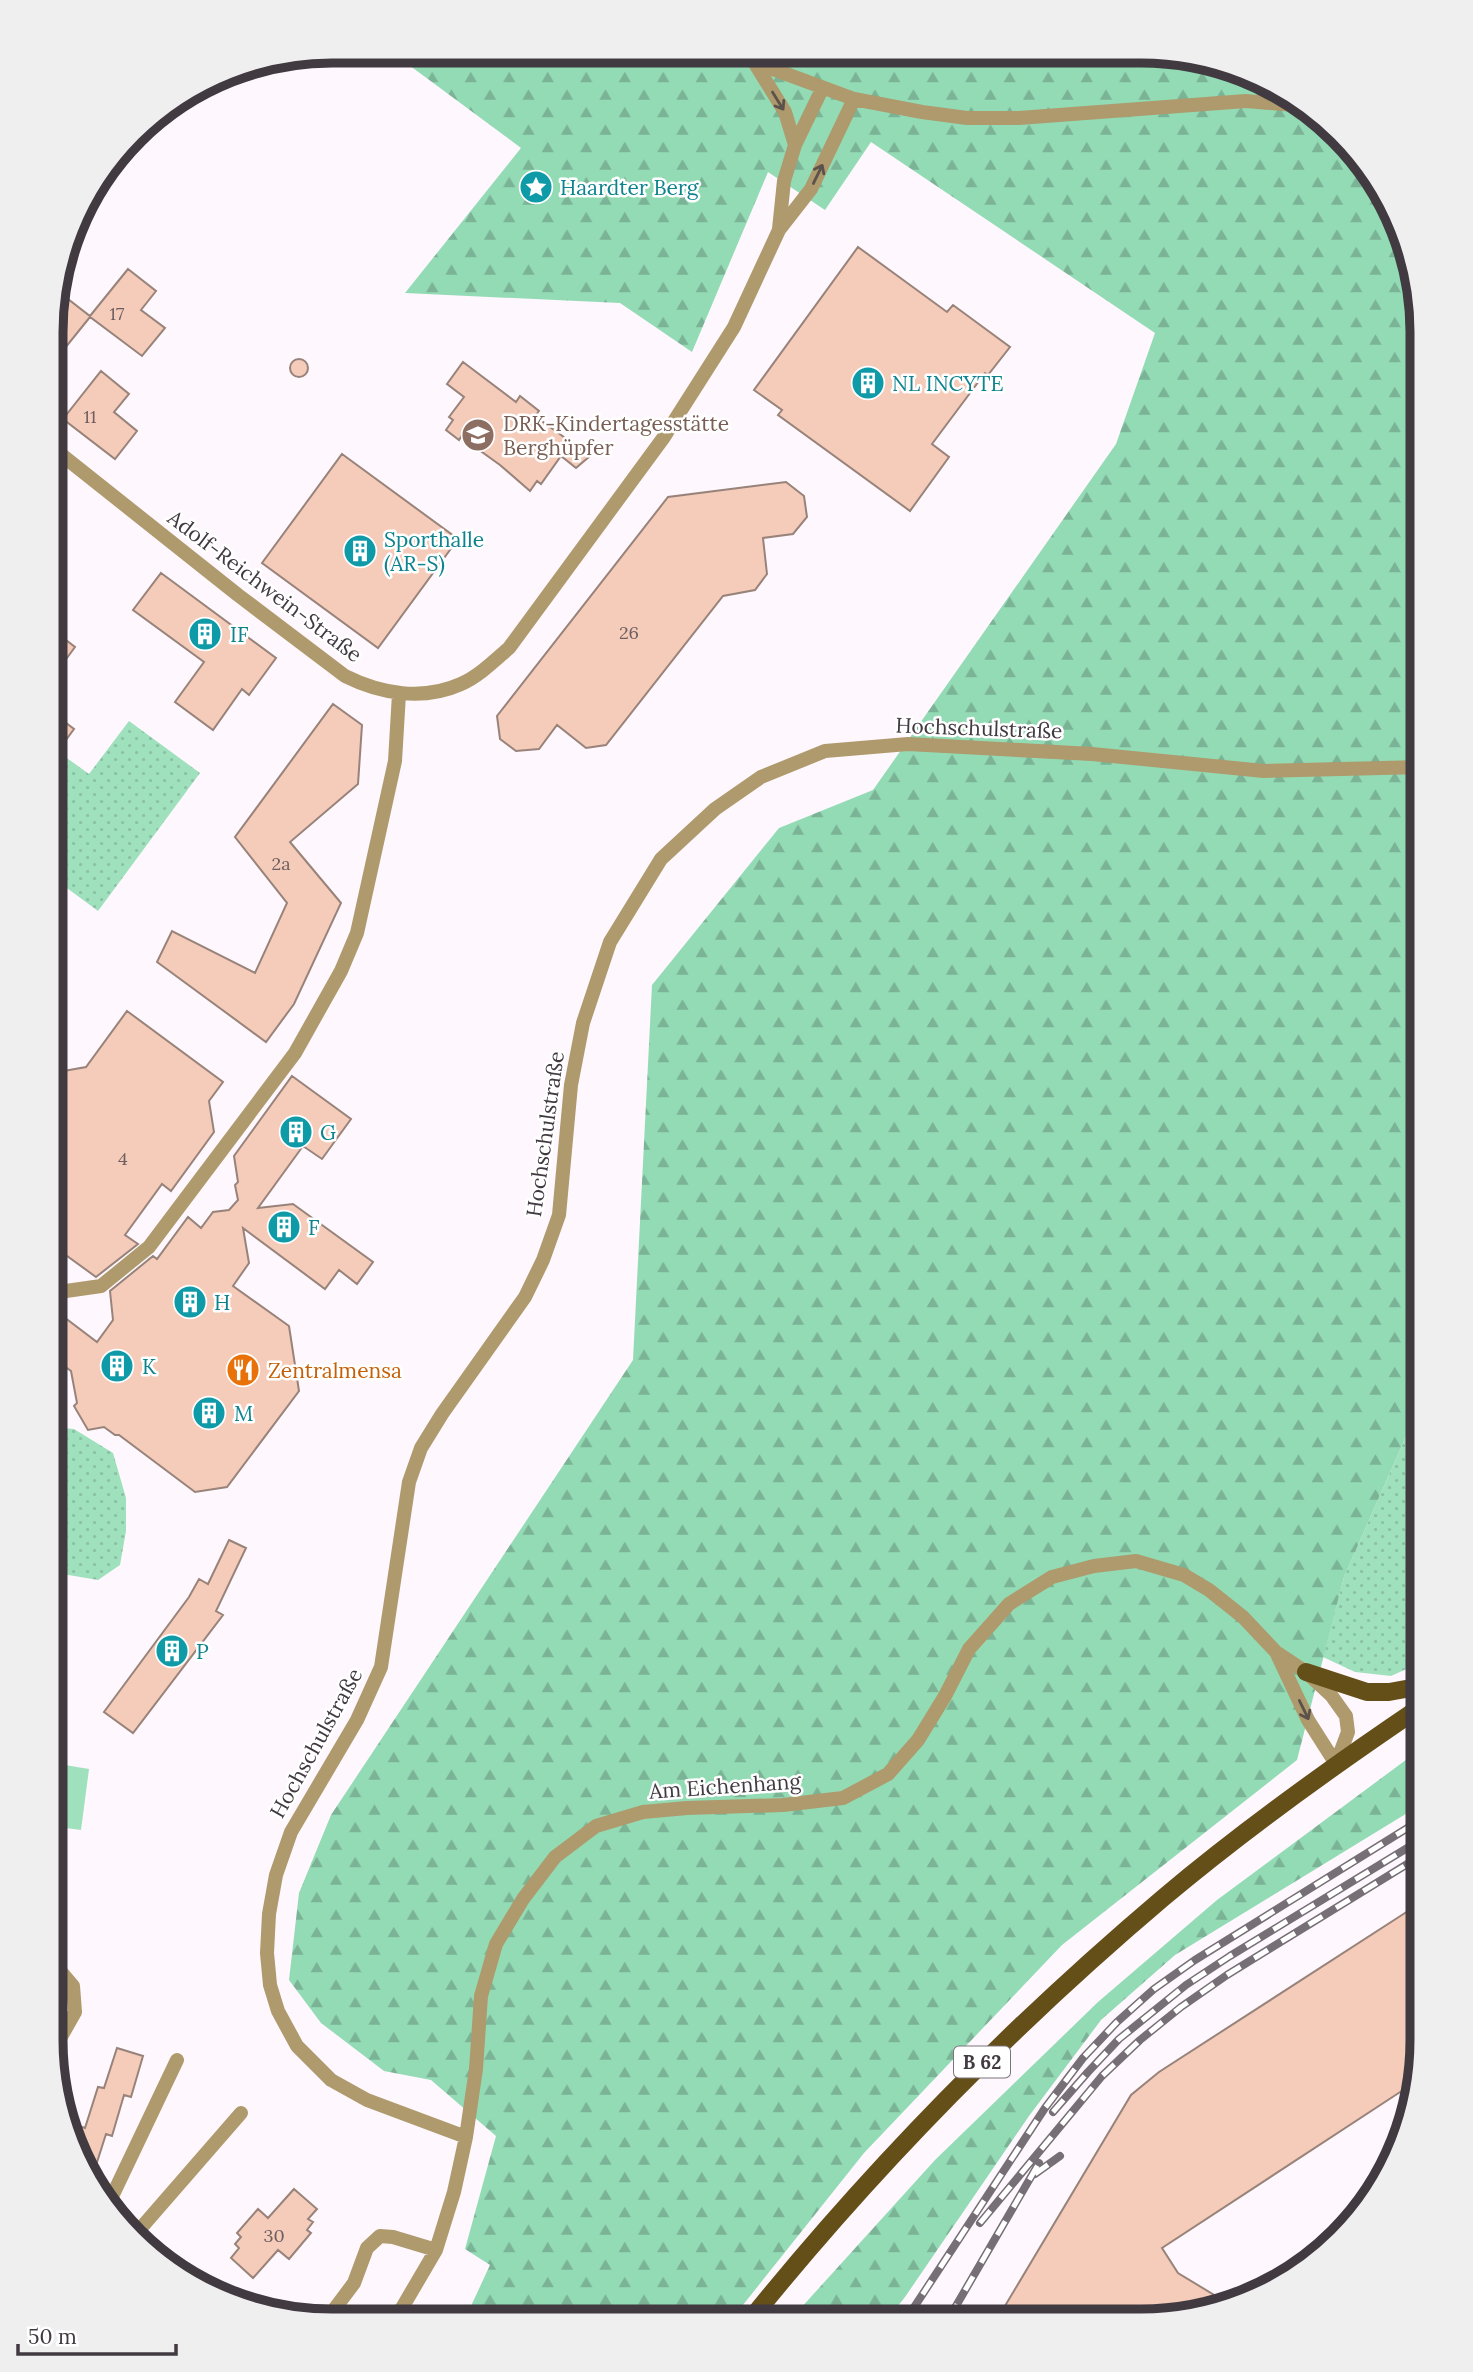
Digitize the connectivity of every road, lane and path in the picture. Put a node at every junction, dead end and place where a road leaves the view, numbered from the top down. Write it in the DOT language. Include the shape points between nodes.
graph roads {
  1 [pos="755,63"];
  2 [pos="757,63"];
  3 [pos="822,89"];
  4 [pos="854,99"];
  5 [pos="1283,104"];
  6 [pos="794,145"];
  7 [pos="779,230"];
  8 [pos="63,456"];
  9 [pos="399,694"];
  10 [pos="1410,767"];
  11 [pos="63,1291"];
  12 [pos="1276,1652"];
  13 [pos="1306,1672"];
  14 [pos="1410,1688"];
  15 [pos="1410,1714"];
  16 [pos="1336,1764"];
  17 [pos="63,1974"];
  18 [pos="63,2033"];
  19 [pos="177,2060"];
  20 [pos="241,2113"];
  21 [pos="466,2137"];
  22 [pos="113,2195"];
  23 [pos="141,2228"];
  24 [pos="436,2250"];
  25 [pos="334,2309"];
  26 [pos="401,2309"];
  27 [pos="759,2309"];
  1 -- 6 [label="street, one-way" via="785,112"];
  2 -- 3 [label="street"];
  3 -- 4 [label="street"];
  3 -- 6 [label="street, Adolf-Reichwein-Straße"];
  4 -- 5 [label="street" via="967,118 1246,101"];
  7 -- 4 [label="street, Adolf-Reichwein-Straße, one-way" via="811,189"];
  6 -- 7 [label="street, Adolf-Reichwein-Straße" via="784,181"];
  7 -- 9 [label="street, Adolf-Reichwein-Straße" via="734,327 670,427 509,648 460,685 425,694"];
  8 -- 9 [label="street, Adolf-Reichwein-Straße" via="332,667 363,685"];
  9 -- 11 [label="street" via="395,761 357,933 295,1053 149,1247 101,1286"];
  10 -- 21 [label="street, Hochschulstraße" via="1264,771 1092,754 908,744 825,751 761,777 715,810 661,859 610,942 586,1011 571,1085 559,1215 543,1260 525,1297 421,1448 410,1482 381,1667 357,1720 291,1832 269,1914 270,1985 297,2046 331,2080 355,2093"];
  12 -- 13 [label="street, Am Eichenhang"];
  12 -- 16 [label="street, Am Eichenhang, one-way" via="1308,1720"];
  12 -- 21 [label="street, Am Eichenhang" via="1243,1617 1184,1575 1136,1560 1094,1566 1052,1577 1009,1604 969,1648 918,1740 888,1773 843,1798 643,1812 596,1826 555,1857 496,1944 481,1996"];
  13 -- 14 [label="main road" via="1367,1692"];
  13 -- 16 [label="street, Am Eichenhang" via="1346,1716 1348,1732"];
  15 -- 16 [label="main road, B 62"];
  16 -- 27 [label="main road, B 62" via="1164,1898 1028,2018 860,2190"];
  17 -- 18 [label="street" via="73,1986 75,2012"];
  19 -- 22 [label="street"];
  20 -- 23 [label="street"];
  21 -- 24 [label="street, Am Eichenhang"];
  24 -- 25 [label="street" via="380,2235 367,2248 354,2283"];
  24 -- 26 [label="street, Am Eichenhang"];
}
